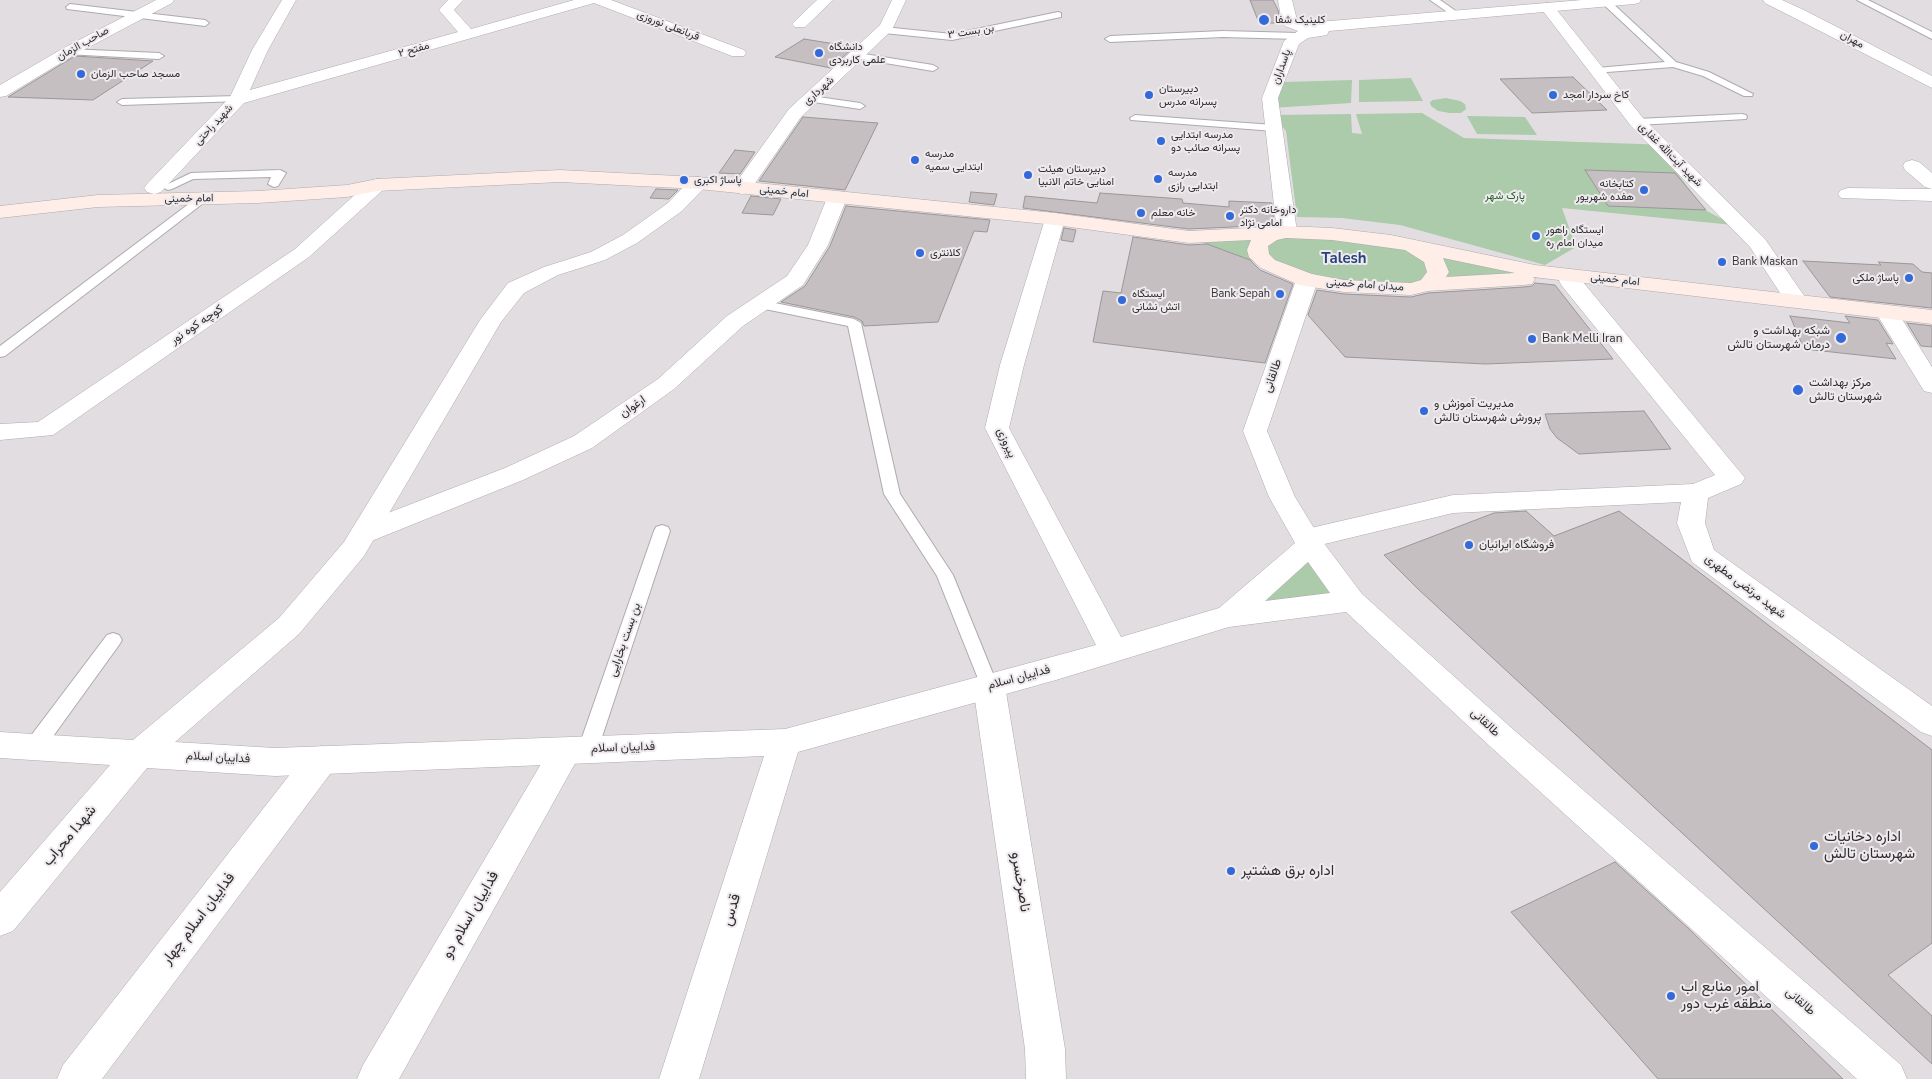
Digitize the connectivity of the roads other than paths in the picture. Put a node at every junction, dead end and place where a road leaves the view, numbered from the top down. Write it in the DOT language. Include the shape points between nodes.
graph roads {
  1 [pos="167,0"];
  2 [pos="289,0"];
  3 [pos="456,0"];
  4 [pos="590,0"];
  5 [pos="598,0"];
  6 [pos="826,0"];
  7 [pos="899,0"];
  8 [pos="1285,0"];
  9 [pos="1434,0"];
  10 [pos="1634,0"];
  11 [pos="1770,0"];
  12 [pos="1861,0"];
  13 [pos="1606,2"];
  14 [pos="1555,4"];
  15 [pos="70,7"];
  16 [pos="137,15"];
  17 [pos="1058,15"];
  18 [pos="1459,16"];
  19 [pos="205,24"];
  20 [pos="800,24"];
  21 [pos="884,30"];
  22 [pos="1294,30"];
  23 [pos="468,34"];
  24 [pos="1932,36"];
  25 [pos="1110,38"];
  26 [pos="68,52"];
  27 [pos="738,53"];
  28 [pos="159,56"];
  29 [pos="858,56"];
  30 [pos="1673,64"];
  31 [pos="933,68"];
  32 [pos="1597,71"];
  33 [pos="1932,83"];
  34 [pos="0,92"];
  35 [pos="1748,94"];
  36 [pos="811,98"];
  37 [pos="238,99"];
  38 [pos="122,102"];
  39 [pos="860,106"];
  40 [pos="1742,116"];
  41 [pos="1135,118"];
  42 [pos="1637,122"];
  43 [pos="1274,128"];
  44 [pos="1912,166"];
  45 [pos="698,183"];
  46 [pos="1932,183"];
  47 [pos="377,185"];
  48 [pos="161,188"];
  49 [pos="742,188"];
  50 [pos="0,194"];
  51 [pos="1848,194"];
  52 [pos="1932,195"];
  53 [pos="837,198"];
  54 [pos="202,200"];
  55 [pos="0,212"];
  56 [pos="1056,220"];
  57 [pos="1286,232"];
  58 [pos="1189,237"];
  59 [pos="1412,246"];
  60 [pos="1308,280"];
  61 [pos="1570,281"];
  62 [pos="1428,285"];
  63 [pos="1796,300"];
  64 [pos="760,304"];
  65 [pos="1820,304"];
  66 [pos="1887,313"];
  67 [pos="1932,317"];
  68 [pos="0,353"];
  69 [pos="1932,386"];
  70 [pos="0,432"];
  71 [pos="1696,493"];
  72 [pos="662,531"];
  73 [pos="364,533"];
  74 [pos="1309,541"];
  75 [pos="1352,601"];
  76 [pos="1229,616"];
  77 [pos="113,640"];
  78 [pos="1114,651"];
  79 [pos="989,686"];
  80 [pos="1932,723"];
  81 [pos="1504,740"];
  82 [pos="786,742"];
  83 [pos="0,745"];
  84 [pos="34,747"];
  85 [pos="577,750"];
  86 [pos="140,754"];
  87 [pos="321,760"];
  88 [pos="0,919"];
  89 [pos="77,1079"];
  90 [pos="377,1079"];
  91 [pos="679,1079"];
  92 [pos="1046,1079"];
  93 [pos="1887,1079"];
  1 -- 16 [label="street, صاحب الزمان"];
  2 -- 37 [label="street, شهید راحتی" via="260,50"];
  3 -- 23 [label="street" via="446,10"];
  4 -- 23 [label="street, مفتح ۲"];
  5 -- 27 [label="street, قربانعلی نوروزی"];
  6 -- 20 [label="street"];
  7 -- 21 [label="street, شهرداری"];
  8 -- 22 [label="street"];
  9 -- 18 [label="lane"];
  10 -- 13 [label="street, پاسداران"];
  11 -- 33 [label="street, مهران"];
  12 -- 24 [label="lane"];
  13 -- 14 [label="street, پاسداران"];
  13 -- 30 [label="lane"];
  14 -- 18 [label="street, پاسداران"];
  14 -- 32 [label="street, شهید آیت‌الله غفاری"];
  15 -- 16 [label="lane"];
  16 -- 19 [label="lane"];
  16 -- 26 [label="street, صاحب الزمان"];
  17 -- 21 [label="lane, بن بست ۳" via="952,37"];
  18 -- 22 [label="street, پاسداران"];
  21 -- 29 [label="street, شهرداری"];
  22 -- 25 [label="lane"];
  22 -- 43 [label="street, پاسداران" via="1270,98"];
  23 -- 37 [label="street, مفتح ۲"];
  26 -- 28 [label="lane"];
  26 -- 34 [label="street, صاحب الزمان"];
  29 -- 31 [label="lane"];
  29 -- 36 [label="street, شهرداری"];
  30 -- 32 [label="lane"];
  30 -- 35 [label="lane" via="1706,74"];
  32 -- 42 [label="street, شهید آیت‌الله غفاری"];
  36 -- 39 [label="lane"];
  36 -- 49 [label="street, شهرداری" via="784,126"];
  37 -- 38 [label="lane"];
  37 -- 48 [label="street, شهید راحتی"];
  40 -- 42 [label="lane"];
  41 -- 43 [label="lane"];
  42 -- 63 [label="street, شهید آیت‌الله غفاری" via="1758,243"];
  43 -- 57 [label="street, پاسداران"];
  44 -- 46 [label="street"];
  45 -- 47 [label="main road, امام خمینی" via="560,176"];
  45 -- 49 [label="main road, امام خمینی"];
  45 -- 73 [label="street, شهدا محراب" via="674,207 630,238 598,256 551,271 516,288 491,320"];
  47 -- 48 [label="main road, امام خمینی" via="350,181"];
  47 -- 54 [label="main road, امام خمینی" via="347,191"];
  47 -- 70 [label="street, کوچه کوه نور" via="302,253 44,428"];
  48 -- 50 [label="main road, امام خمینی"];
  49 -- 53 [label="main road, امام خمینی"];
  51 -- 52 [label="street"];
  53 -- 56 [label="main road, امام خمینی"];
  53 -- 64 [label="street, ارغوان" via="818,244 795,280"];
  54 -- 55 [label="main road, امام خمینی" via="98,201"];
  54 -- 68 [label="lane"];
  56 -- 58 [label="main road, امام خمینی"];
  56 -- 78 [label="street, پیروزی" via="1012,365 997,428"];
  57 -- 58 [label="main road, امام خمینی"];
  57 -- 59 [label="main road, میدان امام خمینی" via="1366,237"];
  57 -- 60 [label="main road, میدان امام خمینی" via="1259,243 1259,257 1268,264"];
  58 -- 60 [label="main road, امام خمینی"];
  59 -- 62 [label="main road, میدان امام خمینی" via="1434,259 1437,266 1435,279"];
  59 -- 63 [label="main road, امام خمینی" via="1534,272"];
  60 -- 62 [label="main road, میدان امام خمینی" via="1344,286 1411,289"];
  60 -- 74 [label="street, طالقانی" via="1255,431 1282,497"];
  61 -- 62 [label="main road, امام خمینی" via="1540,278"];
  61 -- 65 [label="main road, امام خمینی"];
  61 -- 71 [label="street" via="1732,478"];
  63 -- 65 [label="main road, امام خمینی"];
  64 -- 73 [label="street, ارغوان" via="735,321 666,384 583,442 514,474"];
  64 -- 79 [label="lane" via="854,323 892,494 945,575"];
  65 -- 66 [label="main road, امام خمینی"];
  66 -- 67 [label="main road, امام خمینی"];
  66 -- 69 [label="street"];
  71 -- 74 [label="street" via="1452,504"];
  71 -- 80 [label="street, شهید مرتضی مطهری" via="1691,523 1702,555"];
  72 -- 85 [label="lane, بن بست بخارایی"];
  73 -- 86 [label="street, شهدا محراب" via="289,626"];
  74 -- 75 [label="street, طالقانی"];
  74 -- 76 [label="street, فداییان اسلام"];
  74 -- 81 [label="street" via="1354,600"];
  75 -- 76 [label="street, فداییان اسلام"];
  75 -- 81 [label="street, طالقانی"];
  76 -- 78 [label="street, فداییان اسلام"];
  77 -- 84 [label="lane"];
  78 -- 79 [label="street, فداییان اسلام"];
  79 -- 82 [label="street, فداییان اسلام"];
  79 -- 92 [label="street, ناصرخسرو" via="1045,1049"];
  81 -- 93 [label="street, طالقانی"];
  82 -- 85 [label="street, فداییان اسلام"];
  82 -- 91 [label="street, قدس"];
  83 -- 84 [label="street, فداییان اسلام"];
  84 -- 86 [label="street, فداییان اسلام"];
  85 -- 87 [label="street, فداییان اسلام"];
  85 -- 90 [label="street, فداییان اسلام دو"];
  86 -- 87 [label="street, فداییان اسلام" via="275,762"];
  86 -- 88 [label="street, شهدا محراب"];
  87 -- 89 [label="street, فداییان اسلام چهار"];
}
